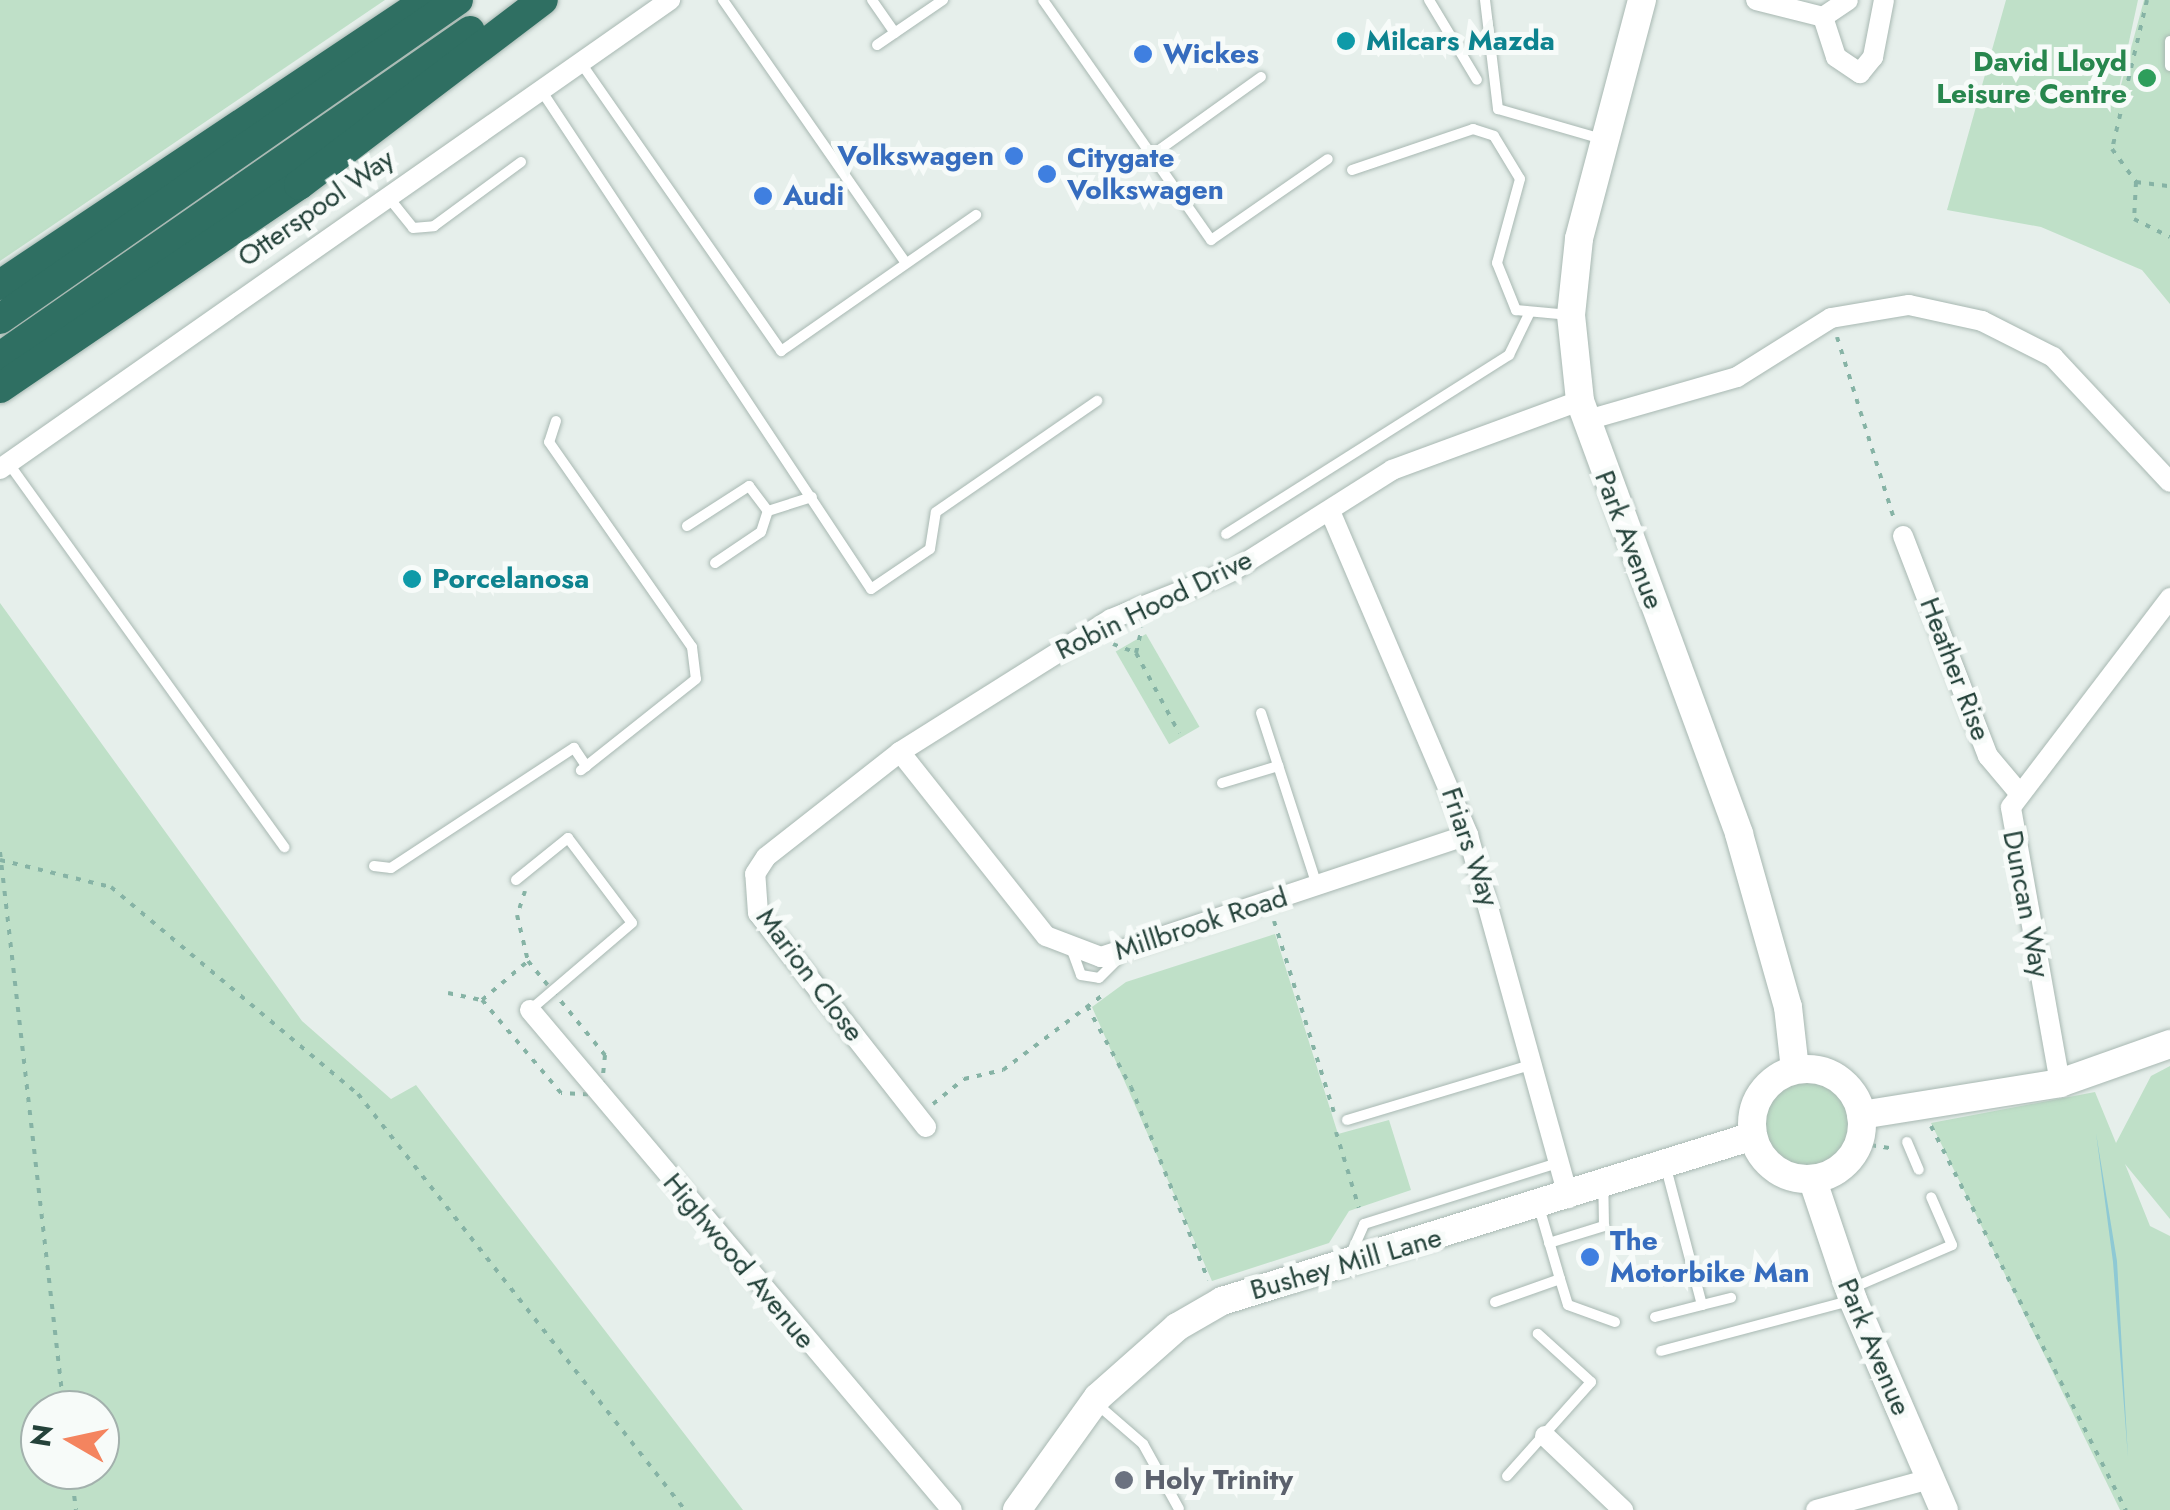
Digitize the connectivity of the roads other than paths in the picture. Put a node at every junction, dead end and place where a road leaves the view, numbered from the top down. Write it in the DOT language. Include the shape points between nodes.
graph roads {
  1 [pos="427,0"];
  2 [pos="458,0"];
  3 [pos="515,0"];
  4 [pos="543,0"];
  5 [pos="670,0"];
  6 [pos="723,0"];
  7 [pos="872,0"];
  8 [pos="943,0"];
  9 [pos="1043,0"];
  10 [pos="1430,0"];
  11 [pos="1485,0"];
  12 [pos="1642,0"];
  13 [pos="1756,0"];
  14 [pos="1848,0"];
  15 [pos="1884,0"];
  16 [pos="1824,17"];
  17 [pos="895,33"];
  18 [pos="2170,40"];
  19 [pos="877,45"];
  20 [pos="580,63"];
  21 [pos="2170,66"];
  22 [pos="1261,77"];
  23 [pos="1477,80"];
  24 [pos="541,90"];
  25 [pos="1604,140"];
  26 [pos="1152,154"];
  27 [pos="1328,159"];
  28 [pos="520,162"];
  29 [pos="1352,170"];
  30 [pos="388,197"];
  31 [pos="976,216"];
  32 [pos="905,262"];
  33 [pos="0,285"];
  34 [pos="1530,314"];
  35 [pos="1571,316"];
  36 [pos="0,319"];
  37 [pos="0,357"];
  38 [pos="0,388"];
  39 [pos="1097,401"];
  40 [pos="1582,411"];
  41 [pos="556,420"];
  42 [pos="4,466"];
  43 [pos="2170,482"];
  44 [pos="812,497"];
  45 [pos="768,510"];
  46 [pos="1330,511"];
  47 [pos="686,526"];
  48 [pos="1226,534"];
  49 [pos="1903,536"];
  50 [pos="715,563"];
  51 [pos="2170,598"];
  52 [pos="1261,713"];
  53 [pos="900,752"];
  54 [pos="1278,766"];
  55 [pos="1222,783"];
  56 [pos="2020,794"];
  57 [pos="1468,834"];
  58 [pos="284,847"];
  59 [pos="374,866"];
  60 [pos="516,880"];
  61 [pos="1317,885"];
  62 [pos="530,1010"];
  63 [pos="2170,1044"];
  64 [pos="1535,1064"];
  65 [pos="1795,1069"];
  66 [pos="2060,1083"];
  67 [pos="1347,1120"];
  68 [pos="922,1122"];
  69 [pos="1860,1129"];
  70 [pos="1753,1136"];
  71 [pos="1909,1147"];
  72 [pos="1558,1163"];
  73 [pos="1666,1168"];
  74 [pos="1920,1170"];
  75 [pos="1813,1180"];
  76 [pos="1603,1188"];
  77 [pos="1569,1198"];
  78 [pos="1931,1198"];
  79 [pos="1538,1206"];
  80 [pos="1549,1243"];
  81 [pos="1349,1262"];
  82 [pos="1560,1279"];
  83 [pos="1851,1295"];
  84 [pos="1732,1298"];
  85 [pos="1495,1302"];
  86 [pos="1702,1305"];
  87 [pos="1655,1317"];
  88 [pos="1615,1322"];
  89 [pos="1538,1334"];
  90 [pos="1661,1351"];
  91 [pos="1094,1402"];
  92 [pos="1545,1436"];
  93 [pos="1507,1476"];
  94 [pos="1930,1479"];
  95 [pos="1179,1509"];
  96 [pos="952,1510"];
  97 [pos="1017,1510"];
  98 [pos="1624,1510"];
  99 [pos="1816,1510"];
  100 [pos="1944,1510"];
  1 -- 33 [label="highway"];
  2 -- 36 [label="highway"];
  3 -- 37 [label="highway, Otterspool Way"];
  4 -- 38 [label="highway" via="298,186"];
  5 -- 20 [label="street, Otterspool Way"];
  6 -- 32 [label="lane"];
  7 -- 17 [label="lane"];
  8 -- 17 [label="lane"];
  9 -- 26 [label="lane"];
  10 -- 23 [label="lane"];
  11 -- 25 [label="lane" via="1498,109"];
  12 -- 25 [label="street, Park Avenue"];
  13 -- 16 [label="street"];
  14 -- 16 [label="street"];
  15 -- 16 [label="street" via="1873,57 1860,73 1836,57"];
  17 -- 19 [label="lane"];
  18 -- 21 [label="lane"];
  20 -- 24 [label="street, Otterspool Way"];
  20 -- 32 [label="lane" via="780,350"];
  22 -- 26 [label="lane"];
  24 -- 30 [label="street, Otterspool Way"];
  24 -- 44 [label="lane"];
  25 -- 35 [label="street, Park Avenue"];
  26 -- 27 [label="lane" via="1211,240"];
  28 -- 30 [label="lane" via="434,226 413,228"];
  29 -- 34 [label="lane" via="1473,129 1494,136 1520,179 1498,263 1516,310"];
  30 -- 42 [label="street, Otterspool Way"];
  31 -- 32 [label="lane"];
  34 -- 35 [label="lane"];
  34 -- 48 [label="lane" via="1510,355"];
  35 -- 40 [label="street, Park Avenue"];
  39 -- 44 [label="lane" via="936,512 930,550 871,590"];
  40 -- 43 [label="street" via="1738,377 1832,318 1921,306 2020,338 2087,387"];
  40 -- 46 [label="street, Robin Hood Drive" via="1392,470"];
  40 -- 65 [label="street, Park Avenue" via="1745,852 1788,1007"];
  41 -- 59 [label="lane" via="549,442 692,646 696,679 584,768 574,748 391,868"];
  42 -- 58 [label="lane"];
  44 -- 45 [label="lane"];
  45 -- 47 [label="lane" via="749,486"];
  45 -- 50 [label="lane" via="761,532"];
  46 -- 53 [label="street, Robin Hood Drive" via="1234,570 1086,634"];
  46 -- 57 [label="street, Friars Way"];
  49 -- 56 [label="street, Heather Rise" via="1988,756"];
  51 -- 56 [label="street, Duncan Way"];
  52 -- 54 [label="lane"];
  53 -- 61 [label="street, Millbrook Road" via="1046,936 1073,953 1124,953"];
  53 -- 68 [label="street, Marion Close" via="766,856 752,894"];
  54 -- 55 [label="lane"];
  54 -- 61 [label="lane"];
  56 -- 66 [label="street, Duncan Way" via="2008,822"];
  57 -- 61 [label="street, Millbrook Road"];
  57 -- 64 [label="street, Friars Way"];
  60 -- 62 [label="lane" via="568,838 632,923"];
  62 -- 96 [label="street, Highwood Avenue"];
  63 -- 66 [label="street"];
  64 -- 67 [label="lane"];
  64 -- 72 [label="street, Friars Way"];
  65 -- 69 [label="street" via="1837,1077"];
  65 -- 70 [label="street" via="1757,1099"];
  66 -- 69 [label="street" via="1922,1109"];
  69 -- 75 [label="street"];
  70 -- 73 [label="street, Bushey Mill Lane"];
  70 -- 75 [label="street" via="1780,1172"];
  71 -- 74 [label="lane"];
  72 -- 77 [label="street, Friars Way"];
  72 -- 81 [label="lane" via="1364,1224"];
  73 -- 76 [label="street, Bushey Mill Lane"];
  73 -- 86 [label="lane"];
  75 -- 83 [label="street, Park Avenue"];
  76 -- 77 [label="street, Bushey Mill Lane"];
  76 -- 80 [label="lane" via="1604,1226"];
  77 -- 79 [label="street, Bushey Mill Lane"];
  78 -- 83 [label="lane" via="1952,1245"];
  79 -- 80 [label="lane"];
  79 -- 81 [label="street, Bushey Mill Lane"];
  80 -- 82 [label="lane"];
  81 -- 91 [label="street, Bushey Mill Lane" via="1217,1304 1153,1346"];
  82 -- 85 [label="lane"];
  82 -- 88 [label="lane" via="1568,1305"];
  83 -- 90 [label="lane"];
  83 -- 94 [label="street, Park Avenue"];
  84 -- 86 [label="lane"];
  86 -- 87 [label="lane"];
  89 -- 92 [label="lane" via="1591,1382"];
  91 -- 95 [label="lane" via="1144,1444"];
  91 -- 97 [label="street, Bushey Mill Lane"];
  92 -- 93 [label="lane"];
  92 -- 98 [label="street"];
  94 -- 99 [label="street"];
  94 -- 100 [label="street, Park Avenue"];
}
